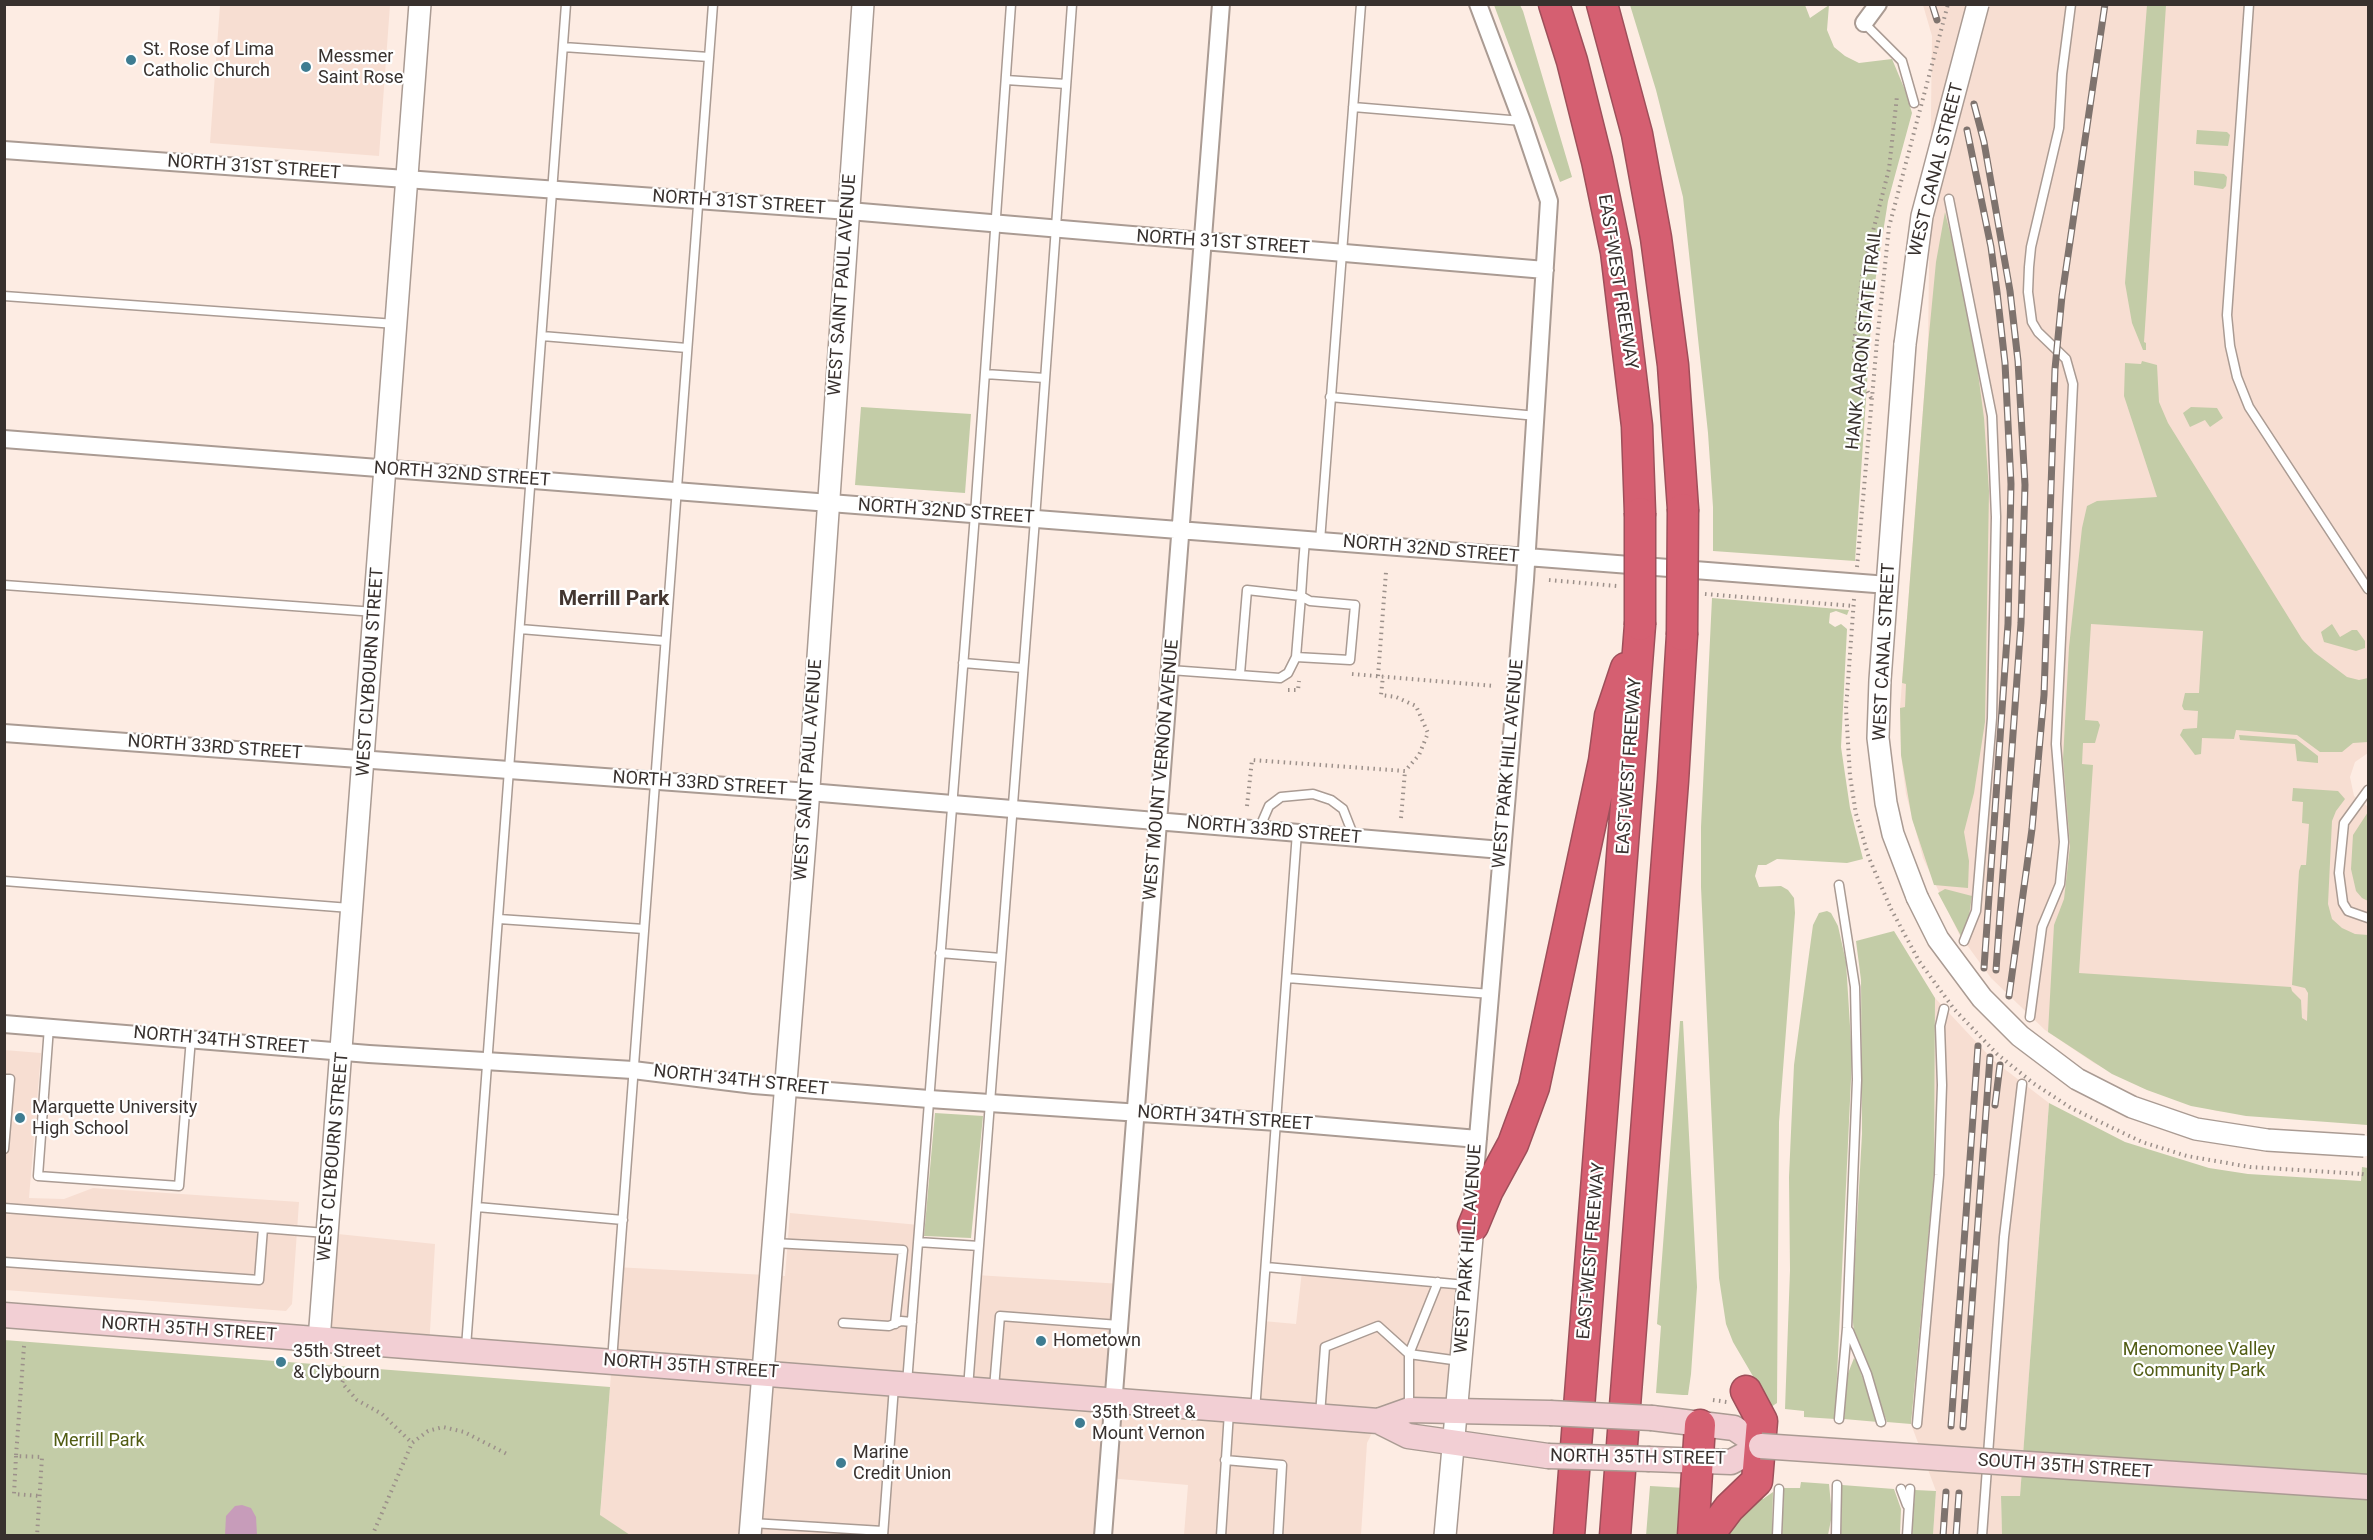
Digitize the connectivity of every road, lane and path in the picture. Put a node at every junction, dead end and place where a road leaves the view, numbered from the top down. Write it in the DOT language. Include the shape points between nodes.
graph roads {
  1 [pos="420,4"];
  2 [pos="566,4"];
  3 [pos="713,4"];
  4 [pos="863,4"];
  5 [pos="1011,4"];
  6 [pos="1072,4"];
  7 [pos="1221,4"];
  8 [pos="1361,4"];
  9 [pos="1478,4"];
  10 [pos="1532,4"];
  11 [pos="1554,4"];
  12 [pos="1602,4"];
  13 [pos="1878,4"];
  14 [pos="1948,4"];
  15 [pos="1978,4"];
  16 [pos="2071,4"];
  17 [pos="2249,4"];
  18 [pos="1864,23"];
  19 [pos="563,47"];
  20 [pos="709,57"];
  21 [pos="1906,73"];
  22 [pos="1006,80"];
  23 [pos="1066,84"];
  24 [pos="1914,104"];
  25 [pos="1353,107"];
  26 [pos="1585,111"];
  27 [pos="1522,121"];
  28 [pos="4,150"];
  29 [pos="408,179"];
  30 [pos="552,190"];
  31 [pos="1948,199"];
  32 [pos="699,201"];
  33 [pos="849,211"];
  34 [pos="995,225"];
  35 [pos="1055,229"];
  36 [pos="1201,241"];
  37 [pos="1341,252"];
  38 [pos="1545,270"];
  39 [pos="4,297"];
  40 [pos="397,324"];
  41 [pos="542,336"];
  42 [pos="687,348"];
  43 [pos="985,374"];
  44 [pos="1045,378"];
  45 [pos="1330,397"];
  46 [pos="1872,399"];
  47 [pos="1537,416"];
  48 [pos="4,440"];
  49 [pos="386,469"];
  50 [pos="531,480"];
  51 [pos="676,491"];
  52 [pos="827,503"];
  53 [pos="975,514"];
  54 [pos="1035,519"];
  55 [pos="1180,531"];
  56 [pos="1312,540"];
  57 [pos="1526,557"];
  58 [pos="1386,572"];
  59 [pos="1856,576"];
  60 [pos="4,585"];
  61 [pos="1888,585"];
  62 [pos="2368,589"];
  63 [pos="1301,596"];
  64 [pos="1854,601"];
  65 [pos="375,612"];
  66 [pos="1640,625"];
  67 [pos="520,629"];
  68 [pos="665,641"];
  69 [pos="1296,657"];
  70 [pos="963,663"];
  71 [pos="1023,668"];
  72 [pos="1300,669"];
  73 [pos="1170,670"];
  74 [pos="1344,673"];
  75 [pos="1240,674"];
  76 [pos="1380,676"];
  77 [pos="1495,686"];
  78 [pos="1287,689"];
  79 [pos="4,733"];
  80 [pos="364,760"];
  81 [pos="510,770"];
  82 [pos="1405,771"];
  83 [pos="655,781"];
  84 [pos="2368,790"];
  85 [pos="809,792"];
  86 [pos="952,804"];
  87 [pos="1247,807"];
  88 [pos="1012,809"];
  89 [pos="1401,818"];
  90 [pos="1158,821"];
  91 [pos="1259,829"];
  92 [pos="1297,832"];
  93 [pos="1354,837"];
  94 [pos="1502,850"];
  95 [pos="4,881"];
  96 [pos="1839,885"];
  97 [pos="353,908"];
  98 [pos="1891,909"];
  99 [pos="2368,918"];
  100 [pos="499,919"];
  101 [pos="644,929"];
  102 [pos="1964,941"];
  103 [pos="940,953"];
  104 [pos="1001,958"];
  105 [pos="1287,978"];
  106 [pos="1491,994"];
  107 [pos="1944,1009"];
  108 [pos="2030,1017"];
  109 [pos="4,1024"];
  110 [pos="49,1027"];
  111 [pos="192,1038"];
  112 [pos="342,1051"];
  113 [pos="488,1060"];
  114 [pos="633,1070"];
  115 [pos="4,1078"];
  116 [pos="2022,1084"];
  117 [pos="786,1086"];
  118 [pos="928,1099"];
  119 [pos="990,1103"];
  120 [pos="1134,1113"];
  121 [pos="1277,1122"];
  122 [pos="1478,1138"];
  123 [pos="2366,1147"];
  124 [pos="4,1149"];
  125 [pos="2362,1174"];
  126 [pos="2368,1175"];
  127 [pos="477,1207"];
  128 [pos="4,1208"];
  129 [pos="623,1220"];
  130 [pos="1473,1226"];
  131 [pos="263,1228"];
  132 [pos="328,1233"];
  133 [pos="918,1242"];
  134 [pos="774,1243"];
  135 [pos="979,1246"];
  136 [pos="4,1262"];
  137 [pos="1266,1267"];
  138 [pos="1438,1282"];
  139 [pos="1467,1285"];
  140 [pos="4,1315"];
  141 [pos="912,1322"];
  142 [pos="843,1323"];
  143 [pos="895,1324"];
  144 [pos="1119,1325"];
  145 [pos="1847,1328"];
  146 [pos="319,1340"];
  147 [pos="24,1346"];
  148 [pos="466,1350"];
  149 [pos="1409,1354"];
  150 [pos="612,1361"];
  151 [pos="1461,1361"];
  152 [pos="348,1370"];
  153 [pos="764,1372"];
  154 [pos="901,1383"];
  155 [pos="968,1389"];
  156 [pos="994,1390"];
  157 [pos="1746,1391"];
  158 [pos="1113,1400"];
  159 [pos="1229,1409"];
  160 [pos="1409,1410"];
  161 [pos="1255,1411"];
  162 [pos="1456,1411"];
  163 [pos="1320,1416"];
  164 [pos="1839,1419"];
  165 [pos="1378,1421"];
  166 [pos="1881,1422"];
  167 [pos="1917,1424"];
  168 [pos="1700,1425"];
  169 [pos="412,1443"];
  170 [pos="1453,1443"];
  171 [pos="1761,1446"];
  172 [pos="507,1454"];
  173 [pos="16,1456"];
  174 [pos="1225,1460"];
  175 [pos="1698,1461"];
  176 [pos="1837,1485"];
  177 [pos="2368,1486"];
  178 [pos="1905,1489"];
  179 [pos="1779,1490"];
  180 [pos="40,1496"];
  181 [pos="750,1529"];
  182 [pos="883,1534"];
  183 [pos="37,1536"];
  184 [pos="372,1536"];
  185 [pos="1103,1536"];
  186 [pos="1221,1536"];
  187 [pos="1278,1536"];
  188 [pos="1444,1536"];
  189 [pos="1569,1536"];
  190 [pos="1615,1536"];
  191 [pos="1693,1536"];
  192 [pos="1708,1536"];
  193 [pos="1777,1536"];
  194 [pos="1836,1536"];
  195 [pos="1906,1536"];
  196 [pos="1982,1536"];
  1 -- 29 [label="street, WEST CLYBOURN STREET"];
  2 -- 19 [label="lane"];
  3 -- 20 [label="lane"];
  4 -- 33 [label="street, WEST SAINT PAUL AVENUE"];
  5 -- 22 [label="lane"];
  6 -- 23 [label="lane"];
  7 -- 36 [label="street, WEST MOUNT VERNON AVENUE"];
  8 -- 25 [label="lane"];
  9 -- 27 [label="street, WEST PARK HILL AVENUE"];
  10 -- 26 [label="highway"];
  11 -- 26 [label="highway, EAST-WEST FREEWAY"];
  12 -- 190 [label="highway, bridge" via="1637,134 1656,238 1673,365 1683,509 1682,634 1673,781"];
  13 -- 18 [label="street"];
  14 -- 46 [label="path, HANK AARON STATE TRAIL, bridge" via="1890,227"];
  15 -- 61 [label="street, WEST CANAL STREET, bridge" via="1923,216 1905,344"];
  16 -- 108 [label="lane" via="2059,128 2029,267 2032,322 2066,359 2073,384 2056,744 2064,842 2060,884 2042,927"];
  17 -- 62 [label="lane" via="2226,315 2230,346 2249,407"];
  18 -- 21 [label="lane" via="1902,62"];
  19 -- 20 [label="lane"];
  19 -- 30 [label="lane"];
  20 -- 32 [label="lane"];
  21 -- 24 [label="lane"];
  21 -- 46 [label="path" via="1894,113 1889,169 1863,270 1856,325 1854,358"];
  22 -- 23 [label="lane"];
  22 -- 34 [label="lane"];
  23 -- 35 [label="lane"];
  25 -- 27 [label="lane"];
  25 -- 37 [label="lane"];
  26 -- 66 [label="highway, EAST-WEST FREEWAY, bridge" via="1616,252 1636,426"];
  27 -- 38 [label="street, WEST PARK HILL AVENUE" via="1549,201"];
  28 -- 29 [label="street, NORTH 31ST STREET"];
  29 -- 30 [label="street, NORTH 31ST STREET"];
  29 -- 40 [label="street, WEST CLYBOURN STREET"];
  30 -- 32 [label="street, NORTH 31ST STREET"];
  30 -- 41 [label="lane"];
  31 -- 102 [label="lane" via="1992,416 1996,517 1992,718 1976,911"];
  32 -- 33 [label="street, NORTH 31ST STREET"];
  32 -- 42 [label="lane"];
  33 -- 34 [label="street, NORTH 31ST STREET"];
  33 -- 52 [label="street, WEST SAINT PAUL AVENUE"];
  34 -- 35 [label="street, NORTH 31ST STREET"];
  34 -- 43 [label="lane"];
  35 -- 36 [label="street, NORTH 31ST STREET"];
  35 -- 44 [label="lane"];
  36 -- 37 [label="street, NORTH 31ST STREET"];
  36 -- 55 [label="street, WEST MOUNT VERNON AVENUE"];
  37 -- 38 [label="street, NORTH 31ST STREET"];
  37 -- 45 [label="lane"];
  38 -- 47 [label="street, WEST PARK HILL AVENUE"];
  39 -- 40 [label="lane"];
  40 -- 49 [label="street, WEST CLYBOURN STREET"];
  41 -- 42 [label="lane"];
  41 -- 50 [label="lane"];
  42 -- 51 [label="lane"];
  43 -- 44 [label="lane"];
  43 -- 53 [label="lane"];
  44 -- 54 [label="lane"];
  45 -- 47 [label="lane"];
  45 -- 56 [label="lane"];
  46 -- 59 [label="path, HANK AARON STATE TRAIL"];
  47 -- 57 [label="street, WEST PARK HILL AVENUE"];
  48 -- 49 [label="street, NORTH 32ND STREET"];
  49 -- 50 [label="street, NORTH 32ND STREET"];
  49 -- 65 [label="street, WEST CLYBOURN STREET"];
  50 -- 51 [label="street, NORTH 32ND STREET"];
  50 -- 67 [label="lane"];
  51 -- 52 [label="street, NORTH 32ND STREET"];
  51 -- 68 [label="lane"];
  52 -- 53 [label="street, NORTH 32ND STREET"];
  52 -- 85 [label="street, WEST SAINT PAUL AVENUE"];
  53 -- 54 [label="street, NORTH 32ND STREET"];
  53 -- 70 [label="lane"];
  54 -- 55 [label="street, NORTH 32ND STREET"];
  54 -- 71 [label="lane"];
  55 -- 56 [label="street, NORTH 32ND STREET"];
  55 -- 73 [label="street, WEST MOUNT VERNON AVENUE"];
  56 -- 57 [label="street, NORTH 32ND STREET"];
  56 -- 63 [label="lane"];
  57 -- 61 [label="street, NORTH 32ND STREET"];
  57 -- 94 [label="street, WEST PARK HILL AVENUE"];
  58 -- 76 [label="path"];
  60 -- 65 [label="lane"];
  61 -- 123 [label="street, WEST CANAL STREET, bridge" via="1878,738 1893,834 1938,939 1982,998 2041,1054 2086,1084 2132,1107 2196,1129 2257,1139"];
  63 -- 69 [label="lane"];
  63 -- 69 [label="lane" via="1310,601 1355,605 1350,660"];
  63 -- 75 [label="lane" via="1247,590"];
  64 -- 98 [label="path" via="1846,708 1850,776 1869,858"];
  65 -- 80 [label="street, WEST CLYBOURN STREET"];
  66 -- 130 [label="highway" via="1610,716 1604,761 1534,1087 1513,1144"];
  66 -- 189 [label="highway, EAST-WEST FREEWAY"];
  67 -- 68 [label="lane"];
  67 -- 81 [label="lane"];
  68 -- 83 [label="lane"];
  69 -- 75 [label="lane" via="1288,673 1280,678"];
  70 -- 71 [label="lane"];
  70 -- 86 [label="lane"];
  71 -- 88 [label="lane"];
  72 -- 78 [label="path" via="1298,690"];
  73 -- 75 [label="lane"];
  73 -- 90 [label="street, WEST MOUNT VERNON AVENUE"];
  74 -- 76 [label="path"];
  76 -- 77 [label="path"];
  76 -- 82 [label="path" via="1381,695 1416,706 1428,733 1419,755"];
  79 -- 80 [label="street, NORTH 33RD STREET"];
  80 -- 81 [label="street, NORTH 33RD STREET"];
  80 -- 97 [label="street, WEST CLYBOURN STREET"];
  81 -- 83 [label="street, NORTH 33RD STREET"];
  81 -- 100 [label="lane"];
  82 -- 87 [label="path" via="1252,760"];
  82 -- 89 [label="path"];
  83 -- 85 [label="street, NORTH 33RD STREET"];
  83 -- 101 [label="lane"];
  84 -- 99 [label="lane" via="2344,823 2339,873 2343,903 2348,911"];
  85 -- 86 [label="street, NORTH 33RD STREET"];
  85 -- 117 [label="street, WEST SAINT PAUL AVENUE"];
  86 -- 88 [label="street, NORTH 33RD STREET"];
  86 -- 103 [label="lane"];
  88 -- 90 [label="street, NORTH 33RD STREET"];
  88 -- 104 [label="lane"];
  90 -- 91 [label="street, NORTH 33RD STREET"];
  90 -- 120 [label="street, WEST MOUNT VERNON AVENUE"];
  91 -- 92 [label="street, NORTH 33RD STREET"];
  91 -- 93 [label="lane" via="1269,806 1281,796 1313,794 1343,809"];
  92 -- 93 [label="street, NORTH 33RD STREET"];
  92 -- 105 [label="lane"];
  93 -- 94 [label="street, NORTH 33RD STREET"];
  94 -- 106 [label="street, WEST PARK HILL AVENUE"];
  95 -- 97 [label="lane"];
  96 -- 145 [label="lane" via="1855,987 1856,1022 1856,1130"];
  97 -- 112 [label="street, WEST CLYBOURN STREET"];
  100 -- 101 [label="lane"];
  100 -- 113 [label="lane"];
  101 -- 114 [label="lane"];
  103 -- 104 [label="lane"];
  103 -- 118 [label="lane"];
  104 -- 119 [label="lane"];
  105 -- 106 [label="lane"];
  105 -- 121 [label="lane"];
  106 -- 122 [label="street, WEST PARK HILL AVENUE"];
  107 -- 167 [label="lane" via="1940,1026 1939,1175"];
  109 -- 110 [label="street, NORTH 34TH STREET"];
  110 -- 111 [label="street, NORTH 34TH STREET"];
  110 -- 111 [label="lane" via="38,1176 179,1186"];
  111 -- 112 [label="street, NORTH 34TH STREET"];
  112 -- 113 [label="street, NORTH 34TH STREET"];
  112 -- 132 [label="street, WEST CLYBOURN STREET"];
  113 -- 114 [label="street, NORTH 34TH STREET"];
  113 -- 127 [label="lane"];
  114 -- 117 [label="street, NORTH 34TH STREET"];
  114 -- 129 [label="lane"];
  115 -- 124 [label="lane" via="10,1079"];
  116 -- 196 [label="lane" via="2004,1237"];
  117 -- 118 [label="street, NORTH 34TH STREET"];
  117 -- 134 [label="street, WEST SAINT PAUL AVENUE"];
  118 -- 119 [label="street, NORTH 34TH STREET"];
  118 -- 133 [label="lane"];
  119 -- 120 [label="street, NORTH 34TH STREET"];
  119 -- 135 [label="lane"];
  120 -- 121 [label="street, NORTH 34TH STREET"];
  120 -- 144 [label="street, WEST MOUNT VERNON AVENUE"];
  121 -- 122 [label="street, NORTH 34TH STREET"];
  121 -- 137 [label="lane"];
  122 -- 130 [label="street, WEST PARK HILL AVENUE"];
  125 -- 126 [label="path"];
  127 -- 129 [label="lane"];
  127 -- 148 [label="lane"];
  128 -- 131 [label="lane"];
  129 -- 150 [label="lane"];
  130 -- 139 [label="street, WEST PARK HILL AVENUE"];
  131 -- 132 [label="lane"];
  131 -- 136 [label="lane" via="259,1280"];
  132 -- 146 [label="street, WEST CLYBOURN STREET"];
  133 -- 135 [label="lane"];
  133 -- 141 [label="lane"];
  134 -- 143 [label="lane" via="903,1251"];
  134 -- 153 [label="street, WEST SAINT PAUL AVENUE"];
  135 -- 155 [label="lane"];
  137 -- 138 [label="lane"];
  137 -- 161 [label="lane"];
  138 -- 139 [label="lane"];
  138 -- 149 [label="lane"];
  139 -- 151 [label="street, WEST PARK HILL AVENUE"];
  140 -- 146 [label="main road, NORTH 35TH STREET"];
  141 -- 143 [label="lane"];
  141 -- 154 [label="lane"];
  142 -- 143 [label="lane"];
  144 -- 156 [label="lane" via="1000,1316"];
  144 -- 158 [label="street, WEST MOUNT VERNON AVENUE"];
  145 -- 164 [label="lane"];
  145 -- 166 [label="lane" via="1867,1374"];
  146 -- 148 [label="main road, NORTH 35TH STREET"];
  147 -- 173 [label="path"];
  148 -- 150 [label="main road, NORTH 35TH STREET"];
  149 -- 151 [label="lane"];
  149 -- 160 [label="lane"];
  149 -- 163 [label="lane" via="1378,1326 1325,1347"];
  150 -- 153 [label="main road, NORTH 35TH STREET"];
  151 -- 162 [label="street, WEST PARK HILL AVENUE"];
  152 -- 169 [label="path" via="342,1383 357,1400 382,1414"];
  153 -- 154 [label="main road, NORTH 35TH STREET"];
  153 -- 181 [label="street, WEST SAINT PAUL AVENUE"];
  154 -- 155 [label="main road, NORTH 35TH STREET"];
  154 -- 182 [label="lane"];
  155 -- 156 [label="main road, NORTH 35TH STREET"];
  156 -- 158 [label="main road, NORTH 35TH STREET"];
  157 -- 171 [label="highway" via="1762,1421"];
  158 -- 159 [label="main road, NORTH 35TH STREET"];
  158 -- 185 [label="street, WEST MOUNT VERNON AVENUE"];
  159 -- 161 [label="main road, NORTH 35TH STREET"];
  159 -- 174 [label="lane"];
  160 -- 162 [label="main road, NORTH 35TH STREET"];
  160 -- 165 [label="main road, NORTH 35TH STREET"];
  161 -- 163 [label="main road, NORTH 35TH STREET"];
  162 -- 168 [label="main road, NORTH 35TH STREET, bridge" via="1652,1418"];
  162 -- 170 [label="street, WEST PARK HILL AVENUE"];
  163 -- 165 [label="main road, NORTH 35TH STREET"];
  165 -- 170 [label="main road, NORTH 35TH STREET" via="1408,1436"];
  168 -- 171 [label="main road, NORTH 35TH STREET" via="1734,1428"];
  168 -- 175 [label="highway"];
  169 -- 172 [label="path" via="428,1431 443,1427 464,1432"];
  169 -- 184 [label="path"];
  170 -- 175 [label="main road, NORTH 35TH STREET, bridge" via="1548,1456"];
  170 -- 188 [label="street, WEST PARK HILL AVENUE"];
  171 -- 175 [label="main road, NORTH 35TH STREET" via="1731,1462"];
  171 -- 177 [label="main road, SOUTH 35TH STREET, bridge"];
  171 -- 192 [label="highway" via="1757,1481"];
  173 -- 180 [label="path" via="14,1494"];
  173 -- 180 [label="path" via="42,1457"];
  174 -- 186 [label="lane"];
  174 -- 187 [label="lane" via="1282,1465"];
  175 -- 191 [label="highway"];
  176 -- 194 [label="lane"];
  178 -- 195 [label="lane"];
  179 -- 193 [label="lane"];
  180 -- 183 [label="path"];
  181 -- 182 [label="lane"];
}
